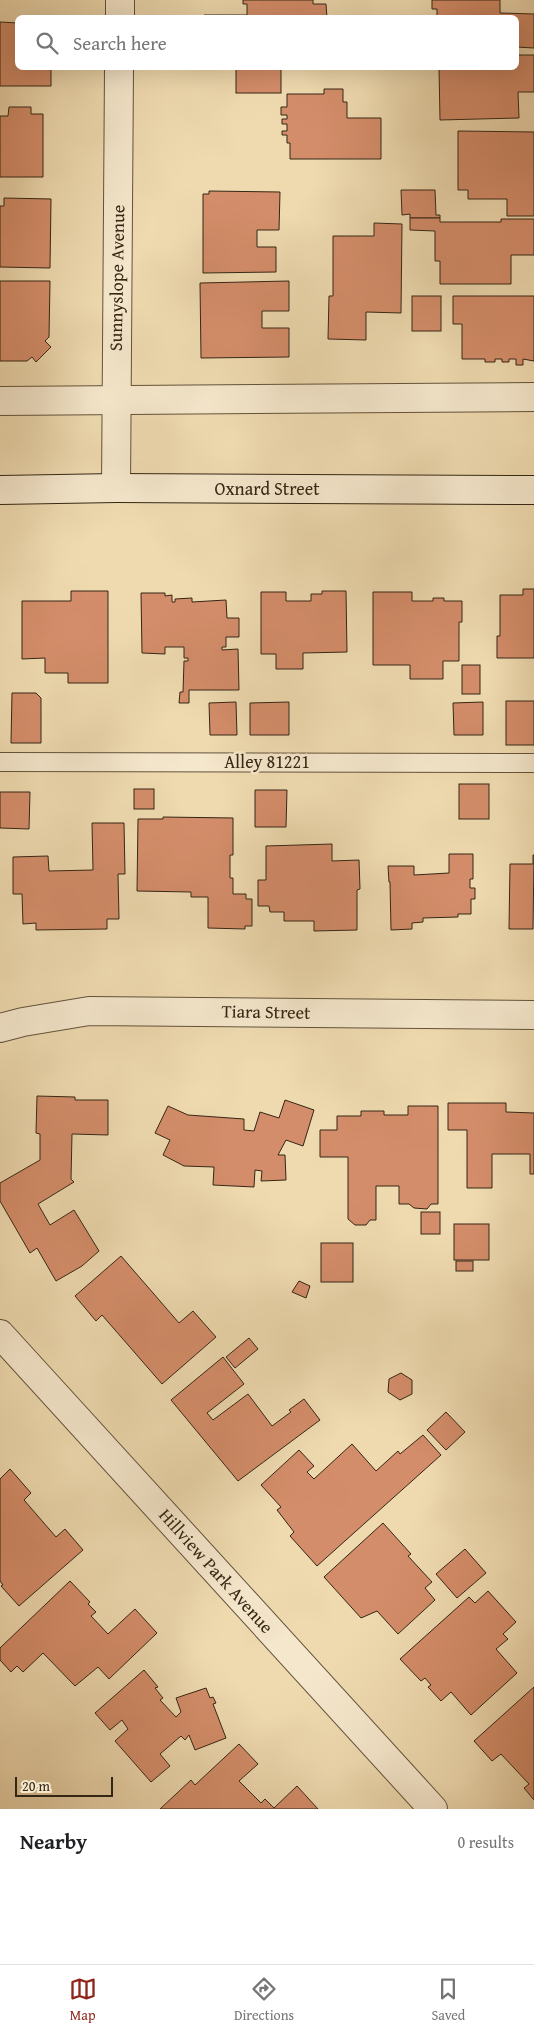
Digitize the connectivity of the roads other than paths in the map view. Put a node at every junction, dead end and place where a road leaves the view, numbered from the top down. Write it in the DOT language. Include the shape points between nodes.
graph roads {
  1 [pos="120,0"];
  2 [pos="120,15"];
  3 [pos="119,70"];
  4 [pos="534,398"];
  5 [pos="0,401"];
  6 [pos="116,401"];
  7 [pos="116,488"];
  8 [pos="0,490"];
  9 [pos="534,490"];
  10 [pos="0,762"];
  11 [pos="534,763"];
  12 [pos="534,1015"];
  13 [pos="0,1028"];
  14 [pos="0,1334"];
  15 [pos="433,1809"];
  1 -- 2 [label="street"];
  3 -- 6 [label="street, Sunnyslope Avenue"];
  4 -- 6 [label="street"];
  5 -- 6 [label="street"];
  6 -- 7 [label="street, Sunnyslope Avenue"];
  7 -- 8 [label="street, Oxnard Street"];
  7 -- 9 [label="street, Oxnard Street"];
  10 -- 11 [label="lane, Alley 81221"];
  12 -- 13 [label="street, Tiara Street" via="89,1011"];
  14 -- 15 [label="street, Hillview Park Avenue"];
}
